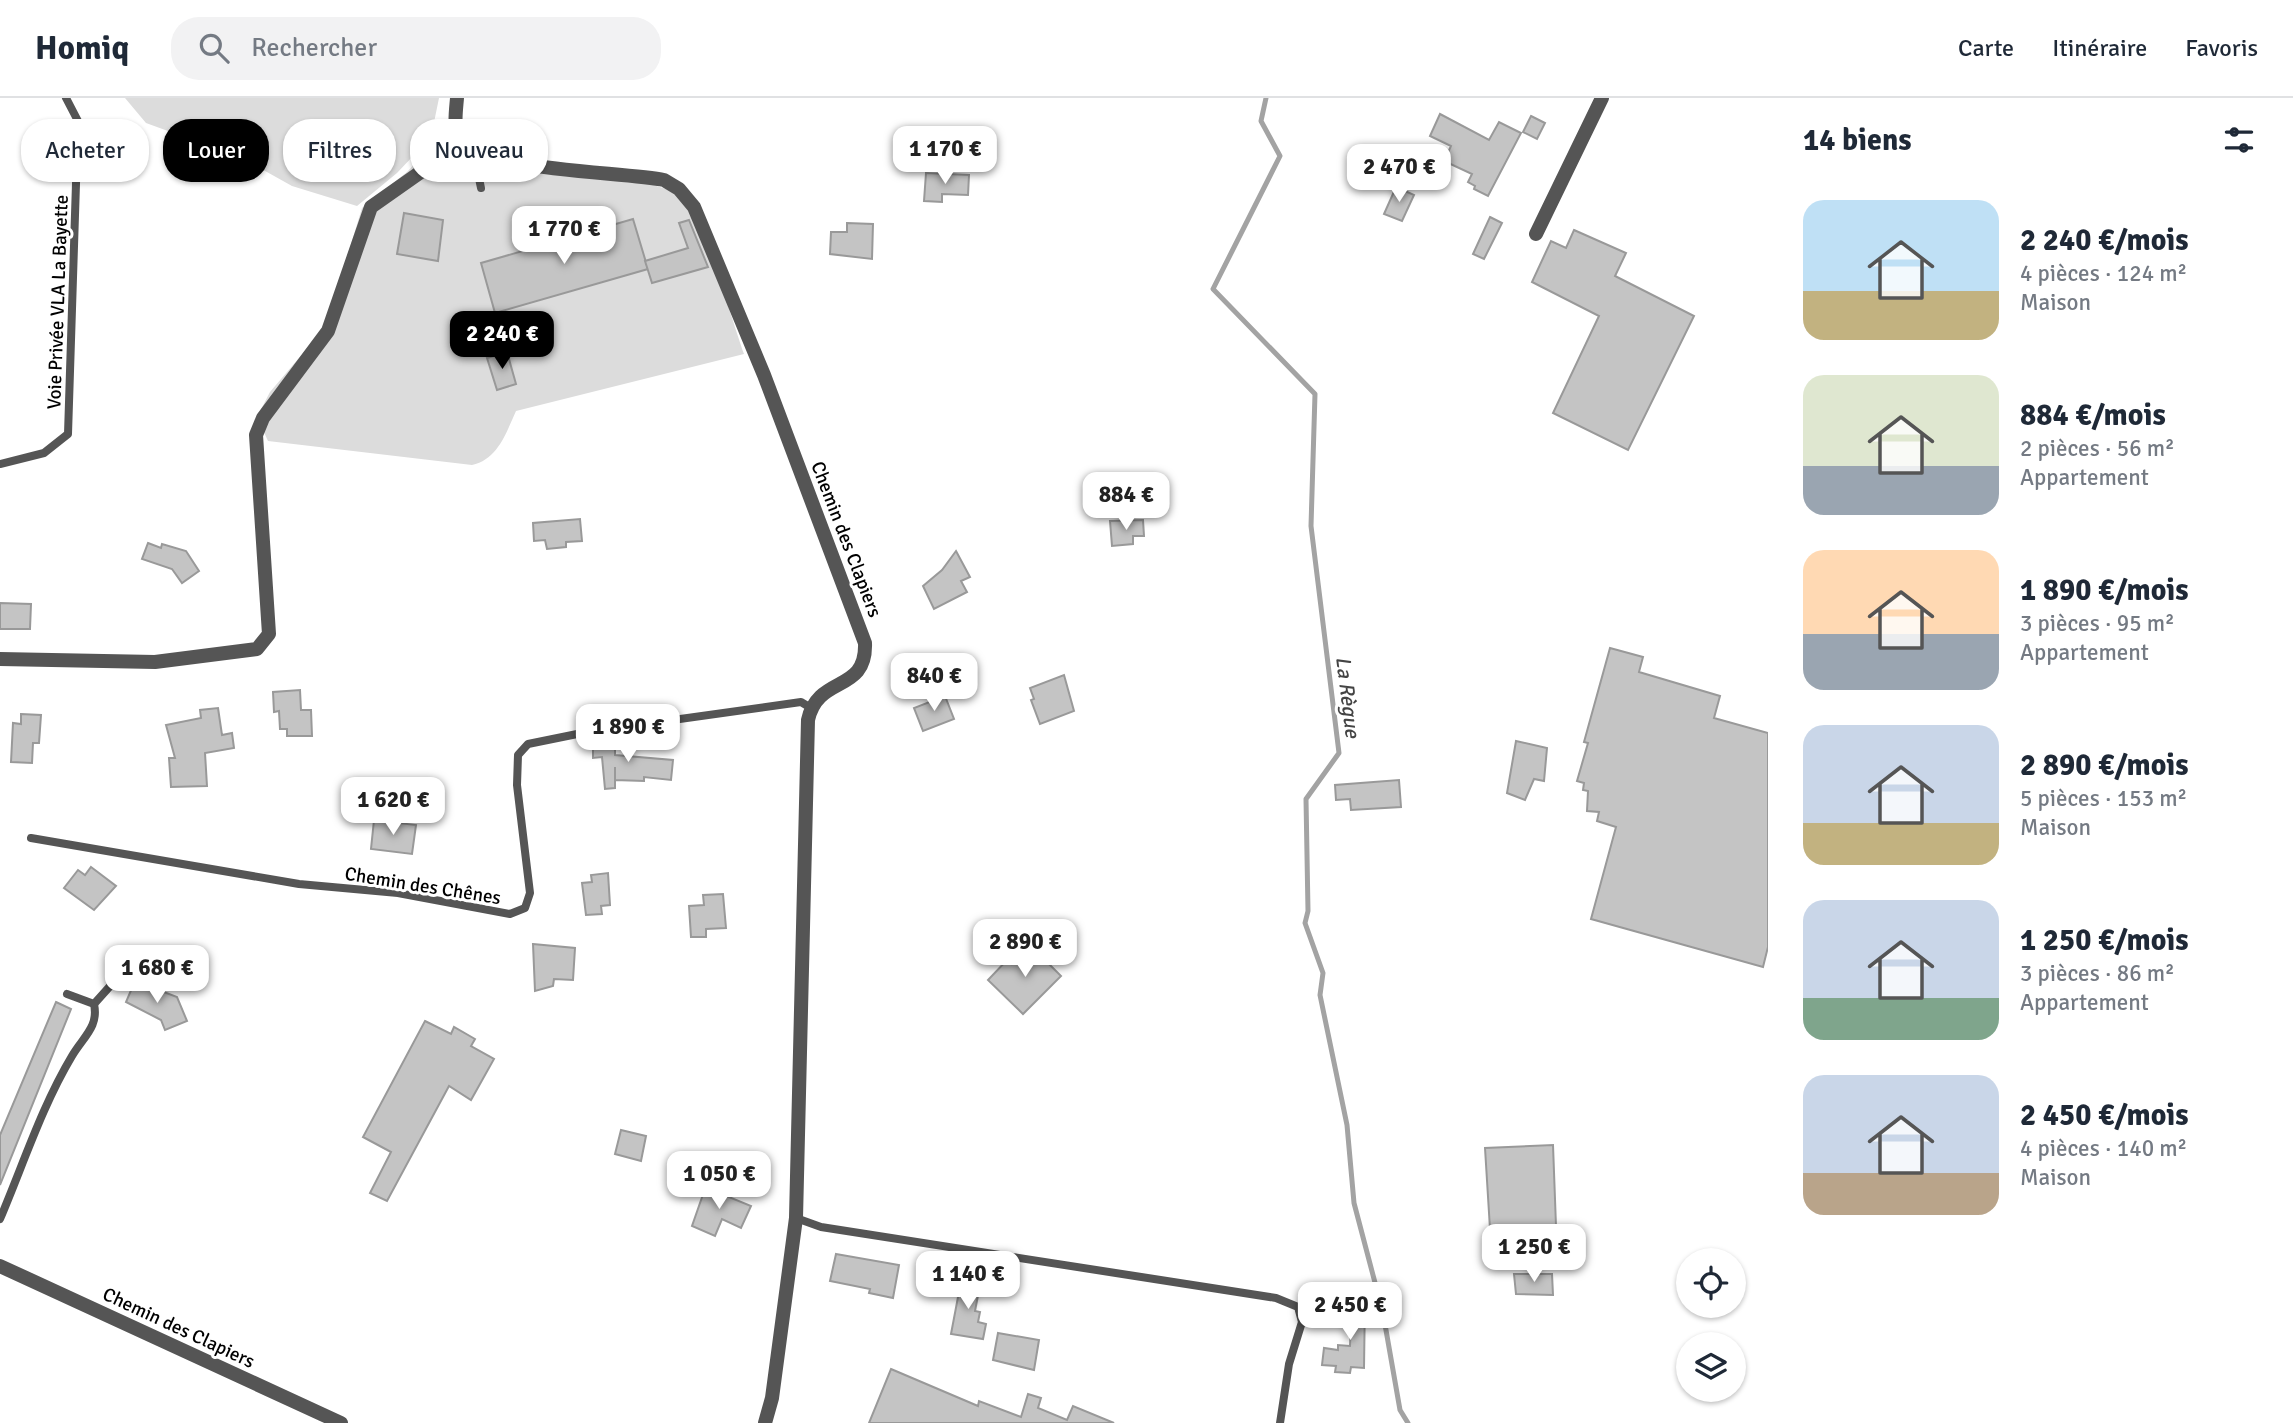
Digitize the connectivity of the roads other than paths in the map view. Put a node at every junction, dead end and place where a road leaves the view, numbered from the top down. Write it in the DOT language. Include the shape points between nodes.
graph roads {
  1 [pos="66,98"];
  2 [pos="457,98"];
  3 [pos="1602,98"];
  4 [pos="456,119"];
  5 [pos="548,166"];
  6 [pos="410,180"];
  7 [pos="480,182"];
  8 [pos="481,188"];
  9 [pos="1535,234"];
  10 [pos="0,464"];
  11 [pos="0,659"];
  12 [pos="811,708"];
  13 [pos="31,838"];
  14 [pos="129,965"];
  15 [pos="67,994"];
  16 [pos="94,1004"];
  17 [pos="796,1218"];
  18 [pos="0,1219"];
  19 [pos="0,1266"];
  20 [pos="341,1423"];
  21 [pos="765,1423"];
  22 [pos="1280,1423"];
  1 -- 10 [label="lane, Voie Privée VLA La Bayette" via="78,121 68,434 44,453"];
  2 -- 4 [label="street"];
  3 -- 9 [label="street"];
  5 -- 12 [label="street, Chemin des Clapiers" via="664,180 680,189 694,207 764,375 865,643 860,671 822,694"];
  6 -- 11 [label="street" via="371,207 328,331 263,418 256,435 269,634 263,642 257,649 155,662"];
  7 -- 8 [label="lane"];
  12 -- 13 [label="lane, Chemin des Chênes" via="801,702 528,744 518,755 517,785 530,893 525,908 510,914"];
  12 -- 17 [label="street"];
  14 -- 16 [label="lane"];
  15 -- 16 [label="lane"];
  16 -- 18 [label="lane" via="97,1017 93,1029 61,1074"];
  17 -- 21 [label="street"];
  17 -- 22 [label="lane" via="821,1227 1276,1298 1298,1307 1302,1322 1289,1364"];
  19 -- 20 [label="street, Chemin des Clapiers"];
}
